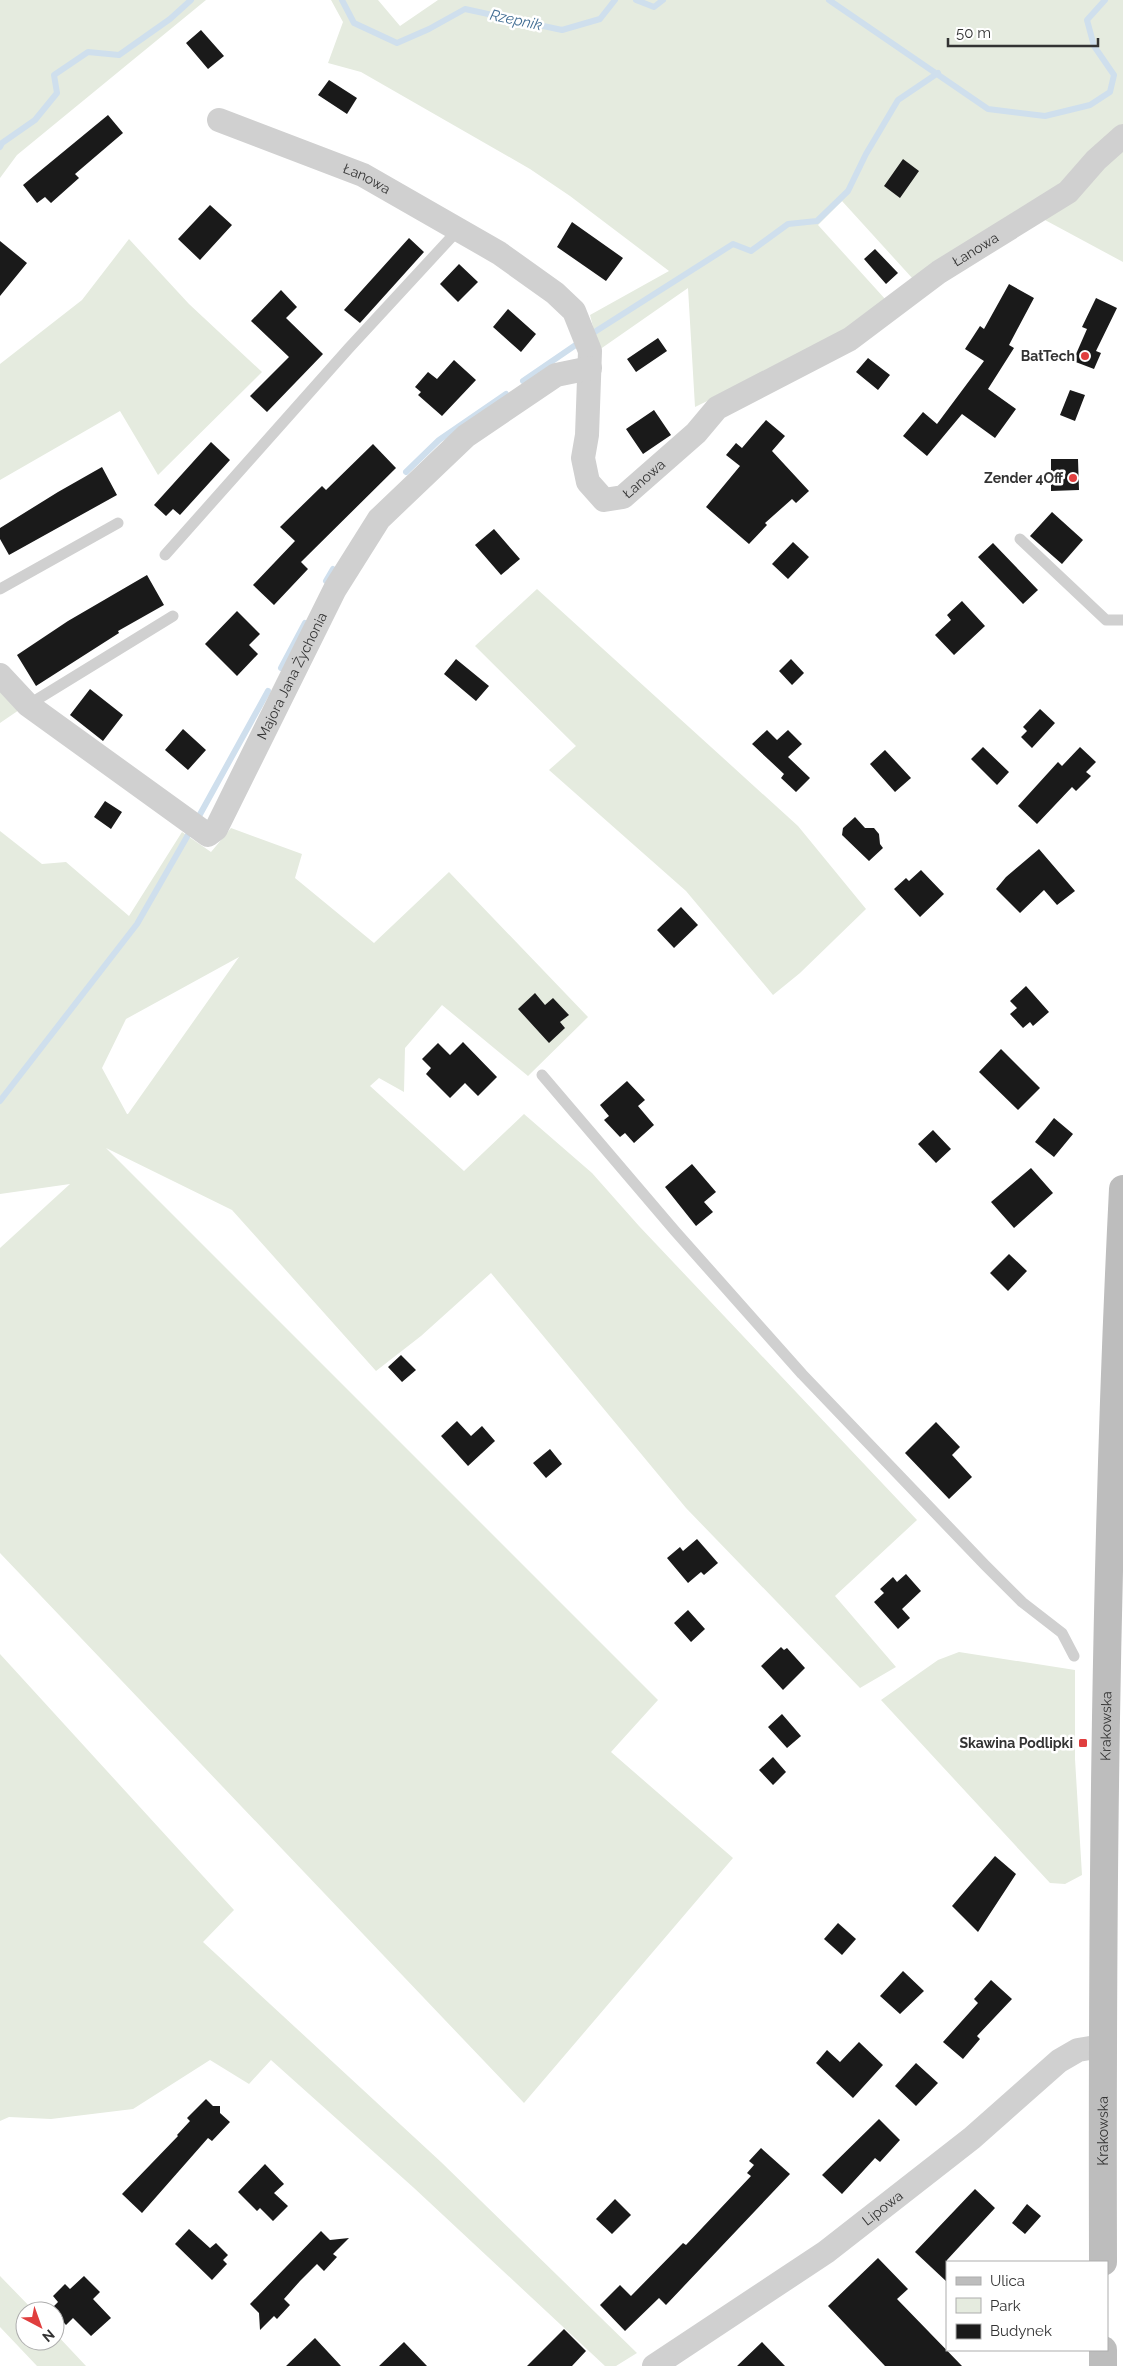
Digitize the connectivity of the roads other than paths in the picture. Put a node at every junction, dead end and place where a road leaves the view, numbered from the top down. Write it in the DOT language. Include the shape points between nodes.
graph roads {
  1 [pos="219,120"];
  2 [pos="1123,136"];
  3 [pos="458,230"];
  4 [pos="590,368"];
  5 [pos="118,523"];
  6 [pos="1020,539"];
  7 [pos="165,555"];
  8 [pos="0,589"];
  9 [pos="173,616"];
  10 [pos="1123,620"];
  11 [pos="0,674"];
  12 [pos="28,705"];
  13 [pos="542,1076"];
  14 [pos="1123,1188"];
  15 [pos="1118,1459"];
  16 [pos="1074,1656"];
  17 [pos="1102,2046"];
  18 [pos="1103,2261"];
  19 [pos="1103,2351"];
  20 [pos="654,2366"];
  21 [pos="1103,2366"];
  1 -- 3 [label="street, Łanowa" via="363,175"];
  2 -- 4 [label="street, Łanowa" via="1068,192 939,272 850,339 717,408 696,433 623,497 604,500 588,482 583,458"];
  3 -- 4 [label="street, Łanowa" via="507,259 555,293 574,311 590,351"];
  3 -- 7 [label="lane"];
  4 -- 12 [label="street, Majora Jana Żychonia" via="556,375 466,436 379,518 335,589 216,829 208,835"];
  5 -- 8 [label="lane"];
  6 -- 10 [label="lane" via="1106,620"];
  9 -- 12 [label="lane"];
  11 -- 12 [label="street, Majora Jana Żychonia"];
  13 -- 16 [label="lane" via="802,1374 1022,1602 1062,1633"];
  14 -- 15 [label="main road, Krakowska"];
  15 -- 17 [label="main road, Krakowska" via="1105,1759"];
  17 -- 18 [label="main road, Krakowska"];
  17 -- 20 [label="street, Lipowa" via="1078,2050 1060,2061 972,2138 826,2252"];
  19 -- 21 [label="main road"];
}
